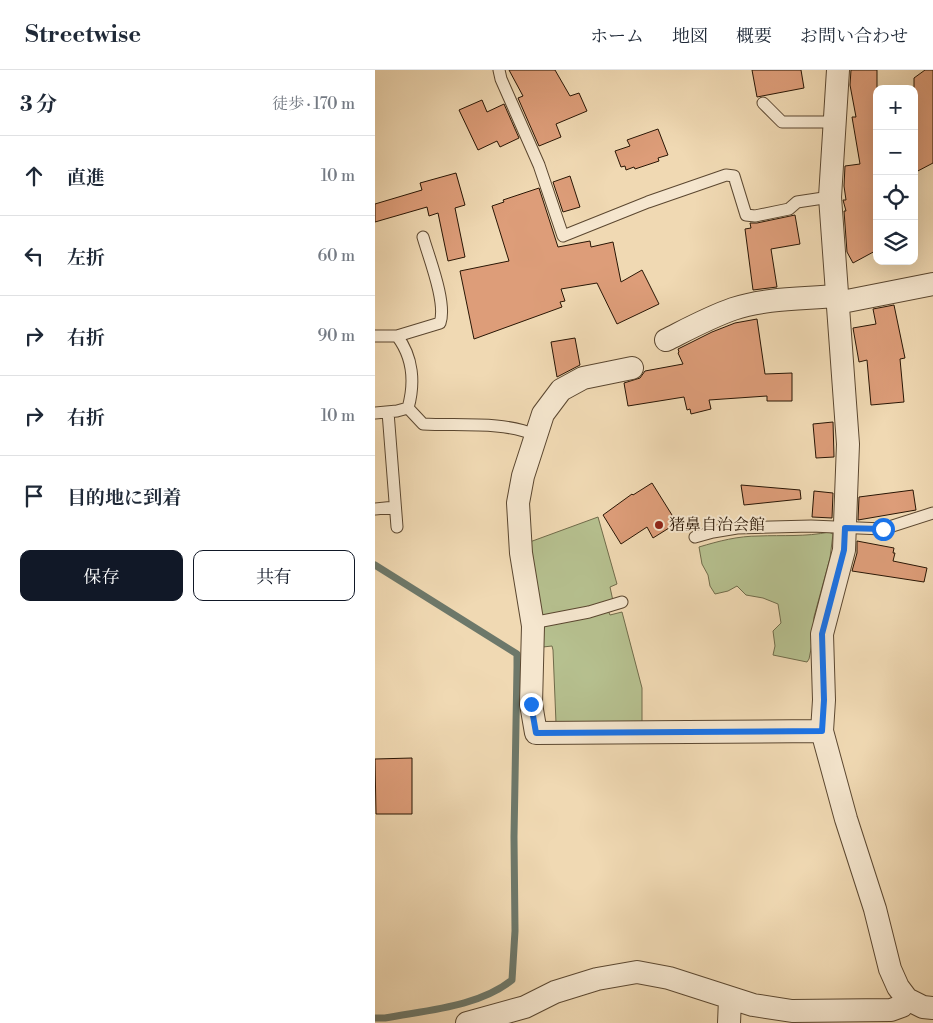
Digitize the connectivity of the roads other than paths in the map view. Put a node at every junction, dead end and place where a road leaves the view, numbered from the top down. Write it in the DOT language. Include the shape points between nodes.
graph roads {
  1 [pos="499,70"];
  2 [pos="838,70"];
  3 [pos="763,103"];
  4 [pos="835,122"];
  5 [pos="830,197"];
  6 [pos="423,237"];
  7 [pos="933,284"];
  8 [pos="837,299"];
  9 [pos="375,336"];
  10 [pos="397,336"];
  11 [pos="666,340"];
  12 [pos="632,368"];
  13 [pos="409,408"];
  14 [pos="387,412"];
  15 [pos="375,413"];
  16 [pos="535,435"];
  17 [pos="395,507"];
  18 [pos="375,509"];
  19 [pos="933,514"];
  20 [pos="397,527"];
  21 [pos="845,528"];
  22 [pos="695,537"];
  23 [pos="623,602"];
  24 [pos="532,623"];
  25 [pos="822,731"];
  26 [pos="730,999"];
  27 [pos="933,1008"];
  28 [pos="897,1011"];
  29 [pos="467,1023"];
  30 [pos="729,1023"];
  1 -- 5 [label="lane" via="539,165 563,236 726,175 734,176 746,214 755,216 789,209 797,202"];
  2 -- 4 [label="street"];
  3 -- 4 [label="lane" via="782,122"];
  4 -- 5 [label="street"];
  5 -- 8 [label="street"];
  6 -- 10 [label="lane" via="443,315 440,323 434,326"];
  7 -- 8 [label="street"];
  8 -- 11 [label="street" via="759,303 733,309"];
  8 -- 21 [label="street" via="848,444"];
  9 -- 10 [label="lane"];
  10 -- 13 [label="lane" via="405,346 411,368 413,393"];
  12 -- 16 [label="street" via="583,378 561,390 543,414"];
  13 -- 14 [label="lane"];
  13 -- 16 [label="lane" via="423,424 505,426"];
  14 -- 15 [label="lane"];
  14 -- 17 [label="lane"];
  16 -- 24 [label="street" via="518,503 521,552"];
  17 -- 18 [label="lane"];
  17 -- 20 [label="lane"];
  19 -- 21 [label="lane" via="883,529"];
  21 -- 22 [label="lane" via="737,528"];
  21 -- 25 [label="street" via="844,550 822,634"];
  23 -- 24 [label="lane"];
  24 -- 25 [label="street" via="531,704 536,733"];
  25 -- 28 [label="street" via="890,969 898,987"];
  26 -- 28 [label="street" via="792,1012"];
  26 -- 29 [label="street" via="669,978 637,972 597,979 555,992 525,1007"];
  26 -- 30 [label="street"];
  27 -- 28 [label="street"];
}
